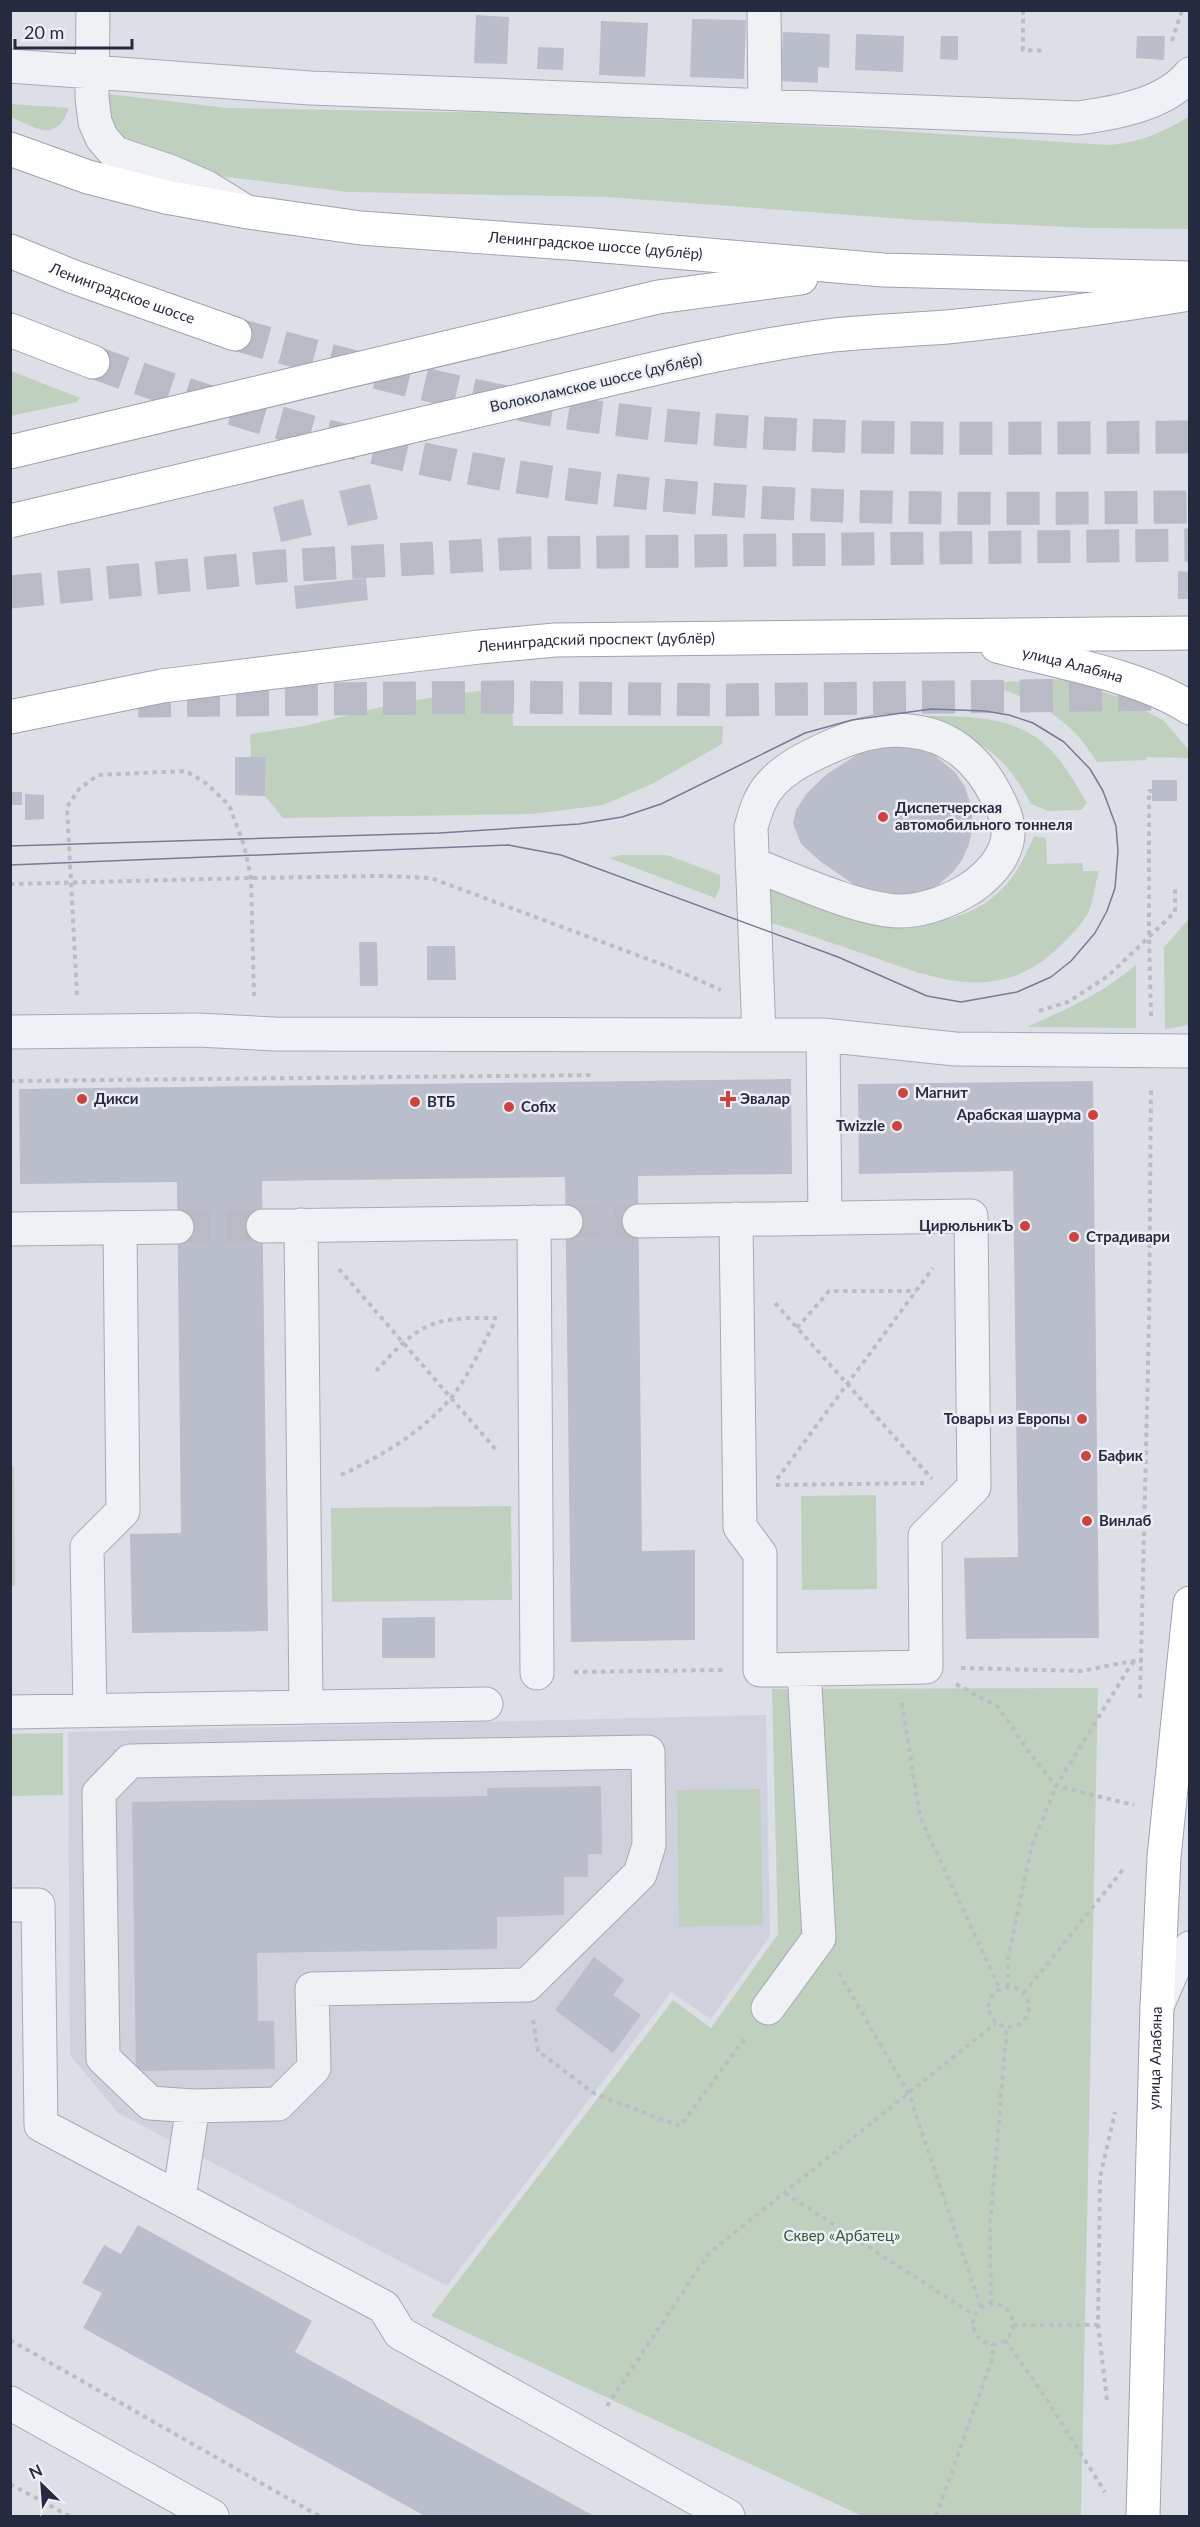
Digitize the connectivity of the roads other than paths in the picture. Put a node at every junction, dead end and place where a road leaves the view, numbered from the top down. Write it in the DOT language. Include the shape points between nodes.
graph roads {
  1 [pos="93,10"];
  2 [pos="764,10"];
  3 [pos="10,66"];
  4 [pos="93,73"];
  5 [pos="1190,74"];
  6 [pos="765,105"];
  7 [pos="10,149"];
  8 [pos="248,212"];
  9 [pos="10,251"];
  10 [pos="883,270"];
  11 [pos="1190,278"];
  12 [pos="1190,294"];
  13 [pos="10,330"];
  14 [pos="235,334"];
  15 [pos="93,362"];
  16 [pos="10,452"];
  17 [pos="10,521"];
  18 [pos="1190,633"];
  19 [pos="952,634"];
  20 [pos="1190,708"];
  21 [pos="10,717"];
  22 [pos="752,864"];
  23 [pos="10,1032"];
  24 [pos="759,1035"];
  25 [pos="823,1035"];
  26 [pos="1190,1051"];
  27 [pos="825,1218"];
  28 [pos="736,1219"];
  29 [pos="639,1221"];
  30 [pos="301,1225"];
  31 [pos="263,1226"];
  32 [pos="177,1227"];
  33 [pos="120,1228"];
  34 [pos="10,1229"];
  35 [pos="1190,1603"];
  36 [pos="804,1669"];
  37 [pos="537,1673"];
  38 [pos="486,1704"];
  39 [pos="429,1705"];
  40 [pos="306,1706"];
  41 [pos="90,1710"];
  42 [pos="10,1712"];
  43 [pos="429,1756"];
  44 [pos="10,1905"];
  45 [pos="1190,1948"];
  46 [pos="1157,2007"];
  47 [pos="768,2008"];
  48 [pos="193,2106"];
  49 [pos="179,2198"];
  50 [pos="10,2403"];
  51 [pos="212,2517"];
  52 [pos="728,2517"];
  53 [pos="1143,2517"];
  1 -- 4 [label="street"];
  2 -- 6 [label="street"];
  3 -- 4 [label="street"];
  4 -- 6 [label="street" via="310,88"];
  4 -- 8 [label="street" via="94,122 115,153 206,187"];
  5 -- 6 [label="street" via="1150,101 1117,112 1078,118"];
  7 -- 8 [label="main road, Ленинградское шоссе (дублёр)" via="88,177"];
  8 -- 10 [label="main road, Ленинградское шоссе (дублёр)" via="361,228"];
  9 -- 14 [label="main road, Ленинградское шоссе"];
  10 -- 11 [label="main road, Ленинградское шоссе (дублёр)"];
  10 -- 16 [label="main road" via="658,297"];
  12 -- 17 [label="main road, Волоколамское шоссе (дублёр), bridge" via="1061,314 767,345"];
  13 -- 15 [label="main road"];
  18 -- 19 [label="main road, Ленинградский проспект (дублёр)"];
  19 -- 20 [label="main road, улица Алабяна" via="1114,676 1175,698"];
  19 -- 21 [label="main road, Ленинградский проспект (дублёр)" via="544,641 162,686"];
  22 -- 22 [label="street" via="751,827 760,799 779,777 807,757 881,731 910,730 939,739 966,754 984,772 1008,821 1007,843 995,865 977,885 928,907 898,911 860,904"];
  22 -- 24 [label="street"];
  23 -- 24 [label="street"];
  24 -- 25 [label="street"];
  25 -- 26 [label="street" via="955,1050"];
  25 -- 27 [label="street"];
  27 -- 28 [label="street"];
  27 -- 36 [label="street" via="971,1216 974,1487 925,1536 911,1667"];
  28 -- 29 [label="street"];
  28 -- 36 [label="street" via="740,1527 760,1554 760,1670"];
  30 -- 31 [label="street"];
  30 -- 37 [label="street" via="550,1222 536,1495"];
  30 -- 40 [label="street"];
  32 -- 33 [label="street"];
  33 -- 34 [label="street"];
  33 -- 41 [label="street" via="123,1511 87,1547"];
  35 -- 46 [label="main road, улица Алабяна" via="1164,1857"];
  36 -- 47 [label="street" via="819,1938"];
  38 -- 39 [label="street"];
  39 -- 40 [label="street"];
  39 -- 43 [label="street"];
  40 -- 41 [label="street"];
  41 -- 42 [label="street"];
  43 -- 48 [label="street" via="130,1761 99,1793 103,2058 150,2103"];
  43 -- 48 [label="street" via="648,1752 649,1845 640,1874 527,1985 312,1989 314,2068 278,2104"];
  44 -- 49 [label="street" via="38,1905 41,2125"];
  45 -- 46 [label="street" via="1174,1967"];
  46 -- 53 [label="main road, улица Алабяна"];
  48 -- 49 [label="street"];
  49 -- 52 [label="street" via="384,2307 400,2333"];
  50 -- 51 [label="street"];
}
